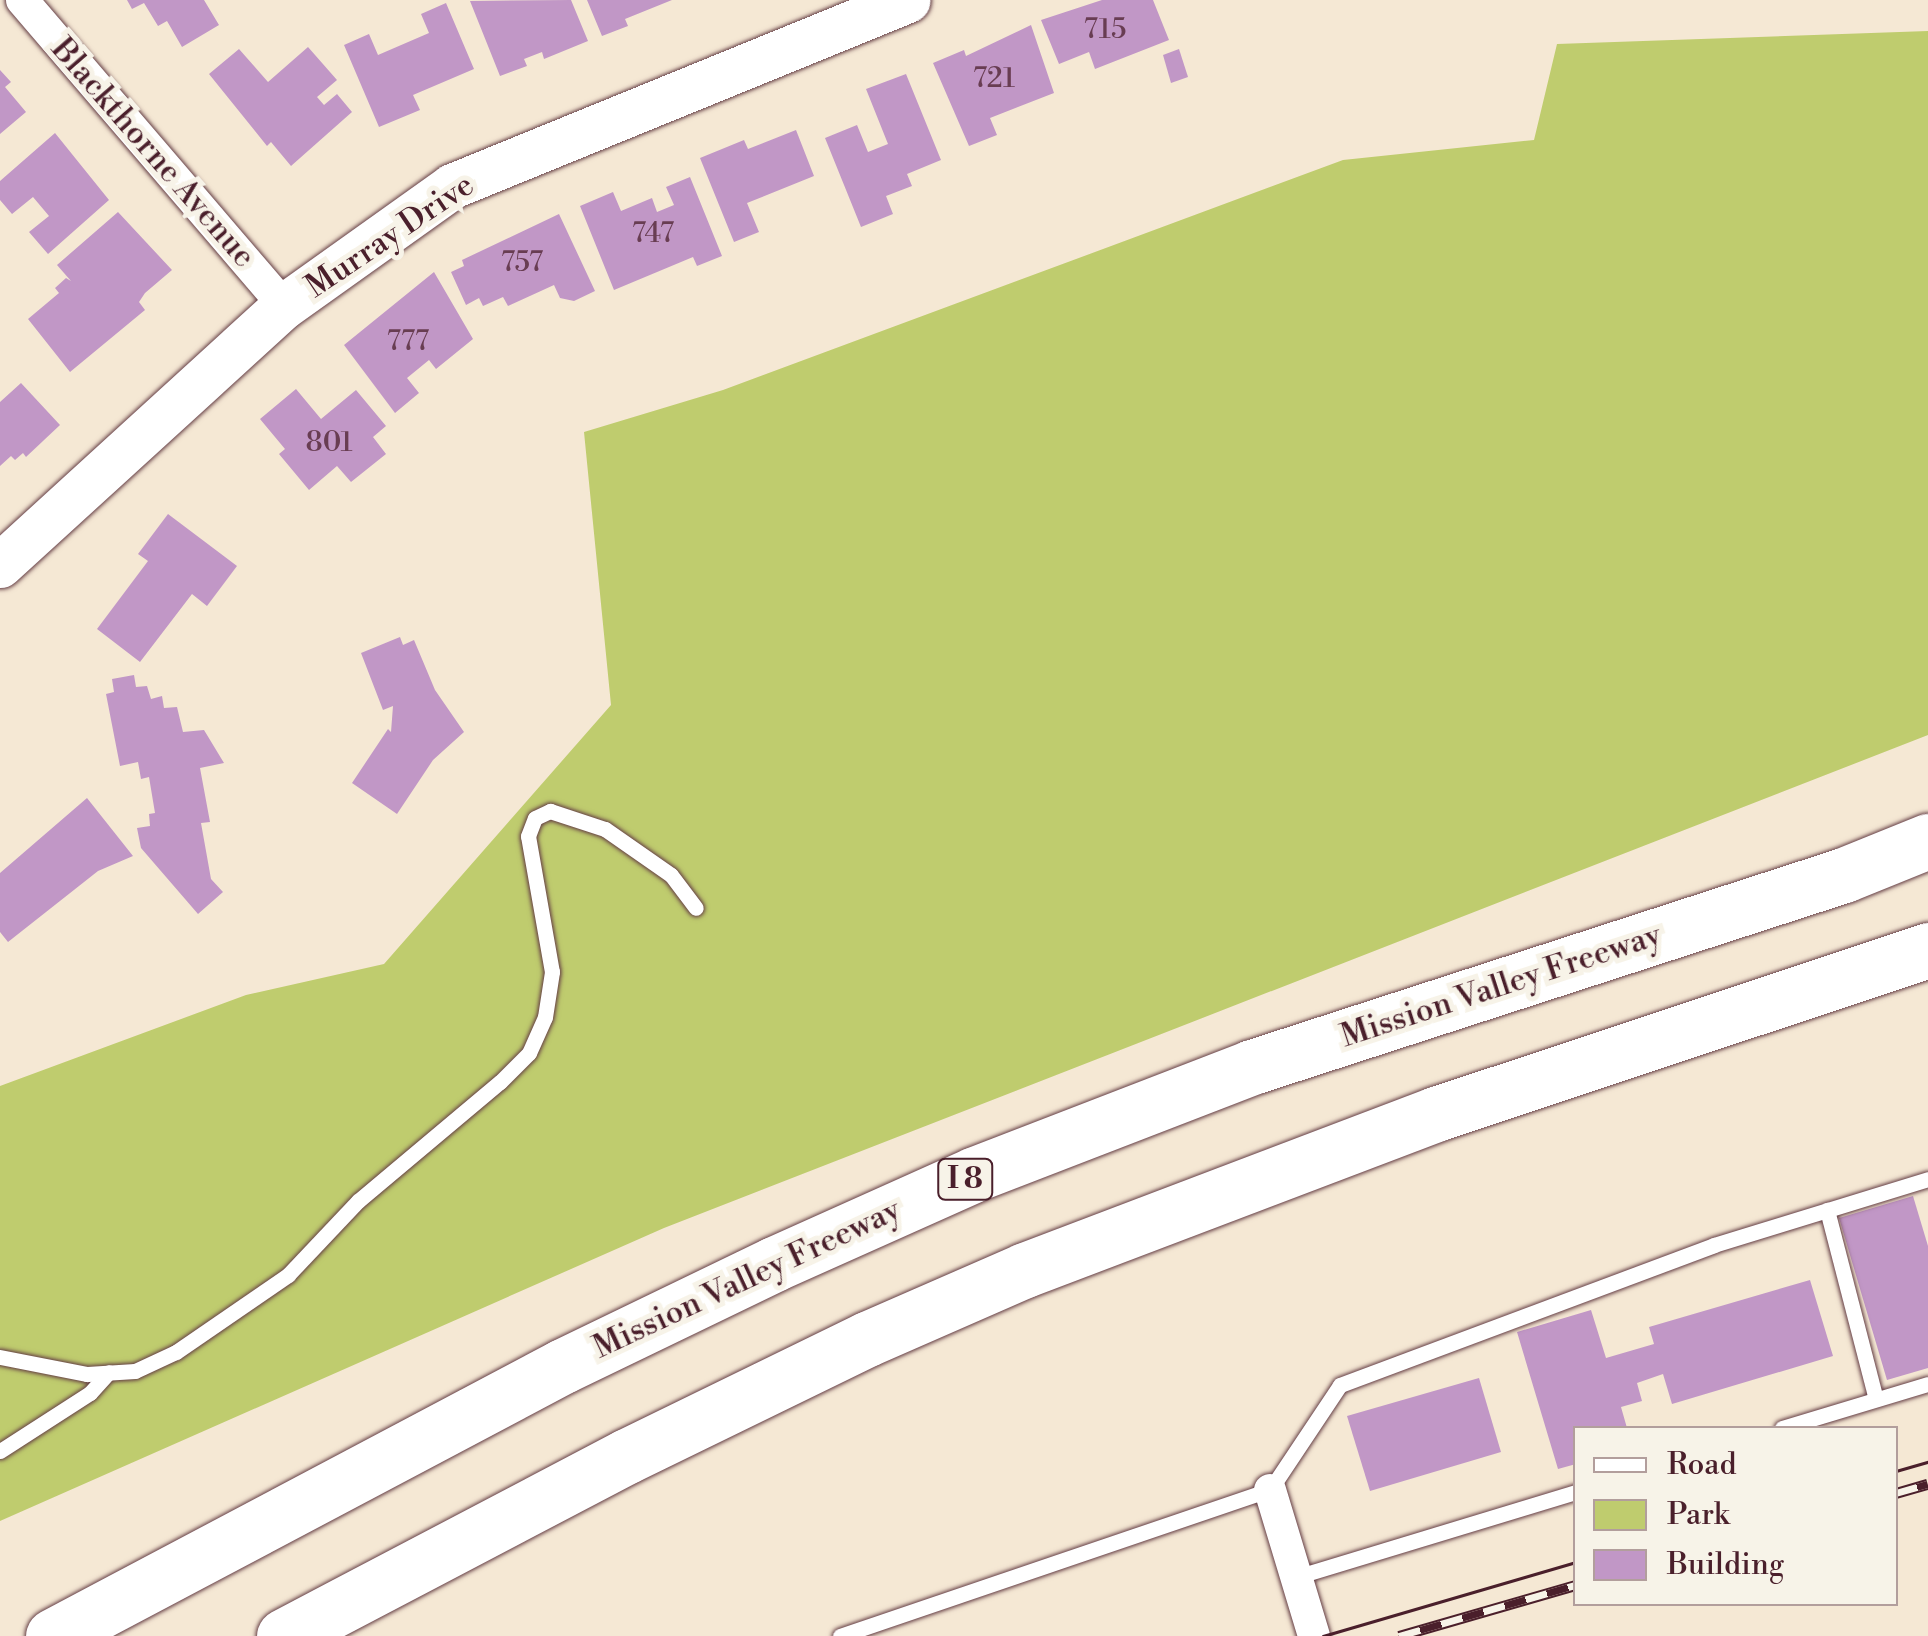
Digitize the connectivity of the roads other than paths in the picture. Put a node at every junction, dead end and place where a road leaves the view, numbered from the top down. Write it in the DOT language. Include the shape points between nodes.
graph roads {
  1 [pos="22,0"];
  2 [pos="908,0"];
  3 [pos="284,306"];
  4 [pos="0,564"];
  5 [pos="1928,841"];
  6 [pos="696,908"];
  7 [pos="1928,950"];
  8 [pos="1928,1178"];
  9 [pos="1827,1210"];
  10 [pos="0,1357"];
  11 [pos="109,1372"];
  12 [pos="1928,1384"];
  13 [pos="1876,1400"];
  14 [pos="1789,1426"];
  15 [pos="0,1451"];
  16 [pos="1270,1490"];
  17 [pos="1573,1493"];
  18 [pos="1296,1576"];
  19 [pos="52,1636"];
  20 [pos="284,1636"];
  21 [pos="840,1636"];
  22 [pos="1314,1636"];
  1 -- 3 [label="street, Blackthorne Avenue"];
  2 -- 3 [label="street, Murray Drive" via="452,186"];
  3 -- 4 [label="street, Murray Drive"];
  5 -- 19 [label="highway, Mission Valley Freeway / I 8" via="1252,1067 975,1174 563,1366"];
  6 -- 11 [label="lane" via="671,874 604,829 550,810 535,818 528,836 552,972 545,1017 528,1054 358,1201 288,1275 176,1352 134,1370"];
  7 -- 20 [label="highway" via="1436,1114 1025,1270 644,1447"];
  8 -- 9 [label="lane"];
  9 -- 13 [label="lane"];
  9 -- 16 [label="lane" via="1714,1245 1340,1385"];
  10 -- 11 [label="lane"];
  11 -- 15 [label="lane" via="90,1393"];
  12 -- 13 [label="lane"];
  13 -- 14 [label="lane"];
  16 -- 18 [label="street"];
  16 -- 21 [label="lane"];
  17 -- 18 [label="lane"];
  18 -- 22 [label="street"];
}
